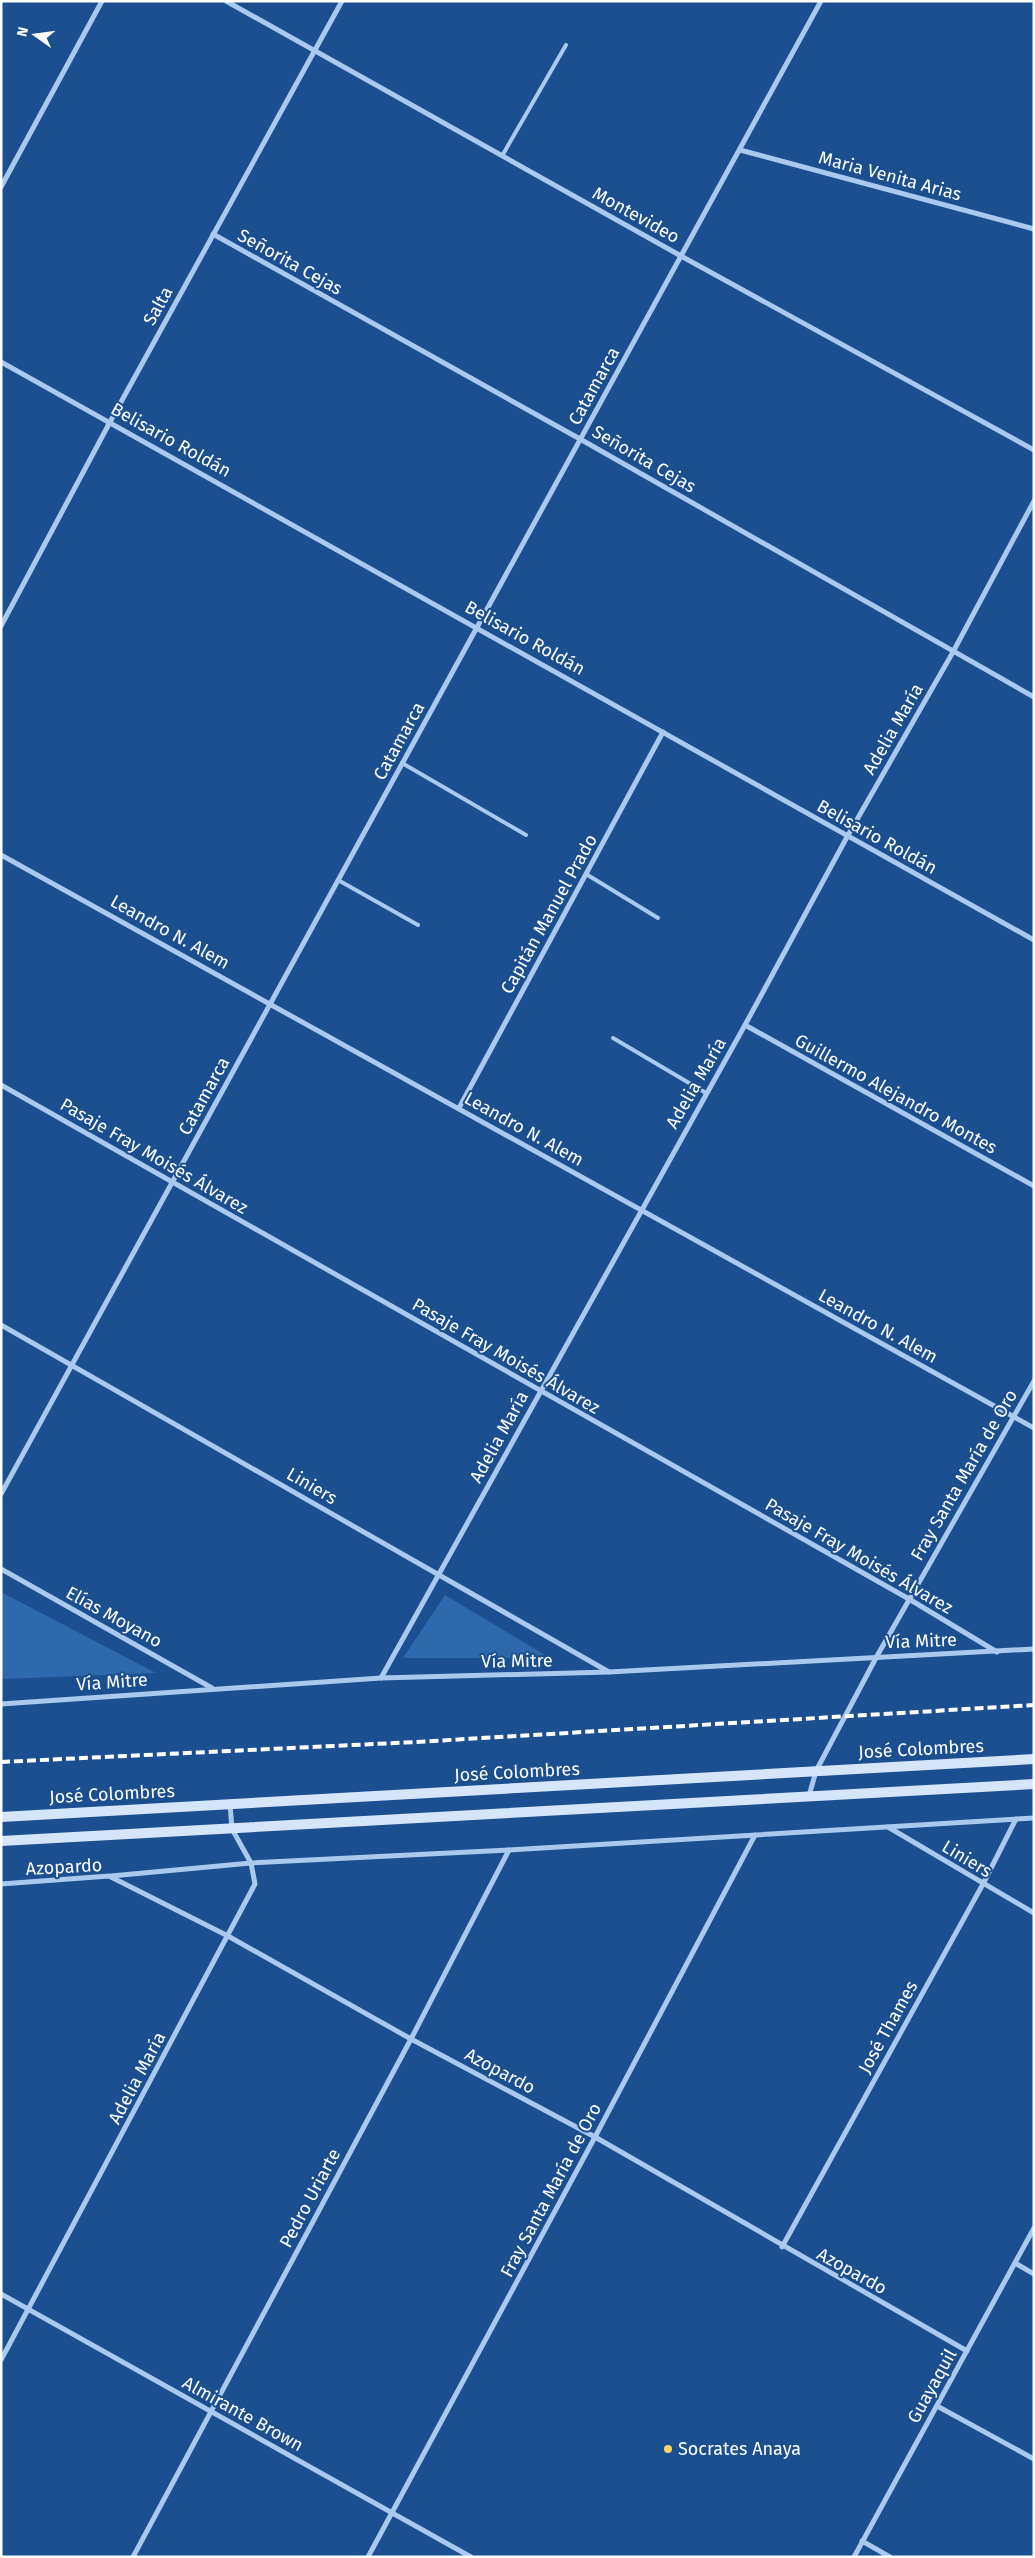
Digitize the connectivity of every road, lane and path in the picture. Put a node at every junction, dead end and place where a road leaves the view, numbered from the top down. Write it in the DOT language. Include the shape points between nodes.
graph roads {
  1 [pos="102,1"];
  2 [pos="226,1"];
  3 [pos="342,1"];
  4 [pos="821,1"];
  5 [pos="566,44"];
  6 [pos="315,50"];
  7 [pos="740,150"];
  8 [pos="502,156"];
  9 [pos="1,187"];
  10 [pos="1034,229"];
  11 [pos="213,234"];
  12 [pos="680,256"];
  13 [pos="1,362"];
  14 [pos="110,422"];
  15 [pos="580,439"];
  16 [pos="1034,450"];
  17 [pos="1034,501"];
  18 [pos="1,626"];
  19 [pos="477,627"];
  20 [pos="953,652"];
  21 [pos="1034,697"];
  22 [pos="663,732"];
  23 [pos="402,763"];
  24 [pos="526,835"];
  25 [pos="847,837"];
  26 [pos="1,855"];
  27 [pos="586,874"];
  28 [pos="338,880"];
  29 [pos="658,918"];
  30 [pos="418,926"];
  31 [pos="1034,940"];
  32 [pos="271,1003"];
  33 [pos="745,1026"];
  34 [pos="613,1038"];
  35 [pos="1,1085"];
  36 [pos="706,1093"];
  37 [pos="459,1108"];
  38 [pos="172,1182"];
  39 [pos="1034,1186"];
  40 [pos="640,1210"];
  41 [pos="1,1325"];
  42 [pos="73,1365"];
  43 [pos="1034,1381"];
  44 [pos="540,1391"];
  45 [pos="1014,1417"];
  46 [pos="1034,1428"];
  47 [pos="1,1494"];
  48 [pos="1,1569"];
  49 [pos="438,1574"];
  50 [pos="909,1599"];
  51 [pos="1034,1649"];
  52 [pos="997,1652"];
  53 [pos="877,1656"];
  54 [pos="608,1672"];
  55 [pos="381,1678"];
  56 [pos="213,1688"];
  57 [pos="1,1704"];
  58 [pos="1034,1759"];
  59 [pos="816,1771"];
  60 [pos="1034,1784"];
  61 [pos="808,1796"];
  62 [pos="230,1804"];
  63 [pos="1,1817"];
  64 [pos="1034,1818"];
  65 [pos="1016,1819"];
  66 [pos="888,1827"];
  67 [pos="232,1829"];
  68 [pos="755,1835"];
  69 [pos="1,1841"];
  70 [pos="509,1850"];
  71 [pos="251,1863"];
  72 [pos="110,1876"];
  73 [pos="1,1884"];
  74 [pos="983,1884"];
  75 [pos="1034,1913"];
  76 [pos="228,1936"];
  77 [pos="411,2039"];
  78 [pos="595,2137"];
  79 [pos="1034,2228"];
  80 [pos="782,2247"];
  81 [pos="1015,2263"];
  82 [pos="1034,2274"];
  83 [pos="1,2294"];
  84 [pos="28,2310"];
  85 [pos="966,2351"];
  86 [pos="1,2360"];
  87 [pos="937,2406"];
  88 [pos="211,2412"];
  89 [pos="1034,2458"];
  90 [pos="392,2512"];
  91 [pos="862,2541"];
  92 [pos="133,2557"];
  93 [pos="368,2557"];
  94 [pos="471,2557"];
  95 [pos="854,2557"];
  96 [pos="890,2557"];
  1 -- 9 [label="street"];
  2 -- 6 [label="street, Montevideo"];
  3 -- 6 [label="street, Salta"];
  4 -- 7 [label="street, Catamarca"];
  5 -- 8 [label="lane"];
  6 -- 8 [label="street, Montevideo"];
  6 -- 11 [label="street, Salta"];
  7 -- 10 [label="street, Maria Venita Arias"];
  7 -- 12 [label="street, Catamarca"];
  8 -- 12 [label="street, Montevideo"];
  11 -- 14 [label="street, Salta"];
  11 -- 15 [label="street, Señorita Cejas"];
  12 -- 15 [label="street, Catamarca"];
  12 -- 16 [label="street, Montevideo"];
  13 -- 14 [label="street, Belisario Roldán"];
  14 -- 18 [label="street, Salta"];
  14 -- 19 [label="street, Belisario Roldán"];
  15 -- 19 [label="street, Catamarca"];
  15 -- 20 [label="street, Señorita Cejas"];
  17 -- 20 [label="street, Adelia María"];
  19 -- 22 [label="street, Belisario Roldán"];
  19 -- 23 [label="street, Catamarca"];
  20 -- 21 [label="street, Señorita Cejas"];
  20 -- 25 [label="street, Adelia María"];
  22 -- 25 [label="street, Belisario Roldán"];
  22 -- 27 [label="street, Capitán Manuel Prado"];
  23 -- 24 [label="lane"];
  23 -- 28 [label="street, Catamarca"];
  25 -- 31 [label="street, Belisario Roldán"];
  25 -- 33 [label="street, Adelia María"];
  26 -- 32 [label="street, Leandro N. Alem"];
  27 -- 29 [label="lane"];
  27 -- 37 [label="street, Capitán Manuel Prado"];
  28 -- 30 [label="lane"];
  28 -- 32 [label="street, Catamarca"];
  32 -- 37 [label="street, Leandro N. Alem"];
  32 -- 38 [label="street, Catamarca"];
  33 -- 36 [label="street, Adelia María"];
  33 -- 39 [label="street, Guillermo Alejandro Montes"];
  34 -- 36 [label="lane"];
  35 -- 38 [label="street, Pasaje Fray Moisés Álvarez"];
  36 -- 40 [label="street, Adelia María"];
  37 -- 40 [label="street, Leandro N. Alem"];
  38 -- 42 [label="street, Catamarca"];
  38 -- 44 [label="street, Pasaje Fray Moisés Álvarez"];
  40 -- 44 [label="street, Adelia María"];
  40 -- 45 [label="street, Leandro N. Alem"];
  41 -- 42 [label="street, Liniers"];
  42 -- 47 [label="street, Catamarca"];
  42 -- 49 [label="street, Liniers"];
  43 -- 45 [label="street, Fray Santa María de Oro"];
  44 -- 49 [label="street, Adelia María"];
  44 -- 50 [label="street, Pasaje Fray Moisés Álvarez"];
  45 -- 46 [label="street, Leandro N. Alem"];
  45 -- 50 [label="street, Fray Santa María de Oro"];
  48 -- 56 [label="street, Elías Moyano"];
  49 -- 54 [label="street, Liniers"];
  49 -- 55 [label="street, Adelia María"];
  50 -- 52 [label="street, Pasaje Fray Moisés Álvarez"];
  50 -- 53 [label="street, Fray Santa María de Oro"];
  51 -- 52 [label="street, Vía Mitre"];
  52 -- 53 [label="street, Vía Mitre"];
  53 -- 54 [label="street, Vía Mitre"];
  53 -- 59 [label="street, Fray Santa María de Oro"];
  54 -- 55 [label="street, Vía Mitre"];
  55 -- 56 [label="street, Vía Mitre"];
  56 -- 57 [label="street, Vía Mitre"];
  58 -- 59 [label="main road, José Colombres"];
  59 -- 61 [label="street, Fray Santa María de Oro"];
  59 -- 62 [label="main road, José Colombres"];
  60 -- 61 [label="main road"];
  61 -- 67 [label="main road"];
  62 -- 63 [label="main road, José Colombres"];
  62 -- 67 [label="street, Adelia María"];
  64 -- 65 [label="street"];
  65 -- 66 [label="street"];
  65 -- 74 [label="street, José Thames"];
  66 -- 68 [label="street"];
  66 -- 74 [label="street, Liniers"];
  67 -- 69 [label="main road"];
  67 -- 71 [label="street, Adelia María"];
  68 -- 70 [label="street"];
  68 -- 78 [label="street, Fray Santa María de Oro"];
  70 -- 71 [label="street"];
  70 -- 77 [label="street, Pedro Uriarte"];
  71 -- 72 [label="street"];
  71 -- 76 [label="street, Adelia María" via="254,1884"];
  72 -- 73 [label="street, Azopardo"];
  72 -- 76 [label="street, Azopardo"];
  74 -- 75 [label="street, Liniers"];
  74 -- 80 [label="street, José Thames"];
  76 -- 77 [label="street, Azopardo"];
  76 -- 84 [label="street, Adelia María"];
  77 -- 78 [label="street, Azopardo"];
  77 -- 88 [label="street, Pedro Uriarte"];
  78 -- 80 [label="street, Azopardo"];
  78 -- 90 [label="street, Fray Santa María de Oro"];
  79 -- 81 [label="street, Guayaquil"];
  80 -- 85 [label="street, Azopardo"];
  81 -- 82 [label="street"];
  81 -- 85 [label="street, Guayaquil"];
  83 -- 84 [label="street, Almirante Brown"];
  84 -- 86 [label="street, Adelia María"];
  84 -- 88 [label="street, Almirante Brown"];
  85 -- 87 [label="street, Guayaquil"];
  87 -- 89 [label="street"];
  87 -- 91 [label="street, Guayaquil"];
  88 -- 90 [label="street, Almirante Brown"];
  88 -- 92 [label="street, Pedro Uriarte"];
  90 -- 93 [label="street, Fray Santa María de Oro"];
  90 -- 94 [label="street, Almirante Brown"];
  91 -- 95 [label="street, Guayaquil"];
  91 -- 96 [label="street"];
}
